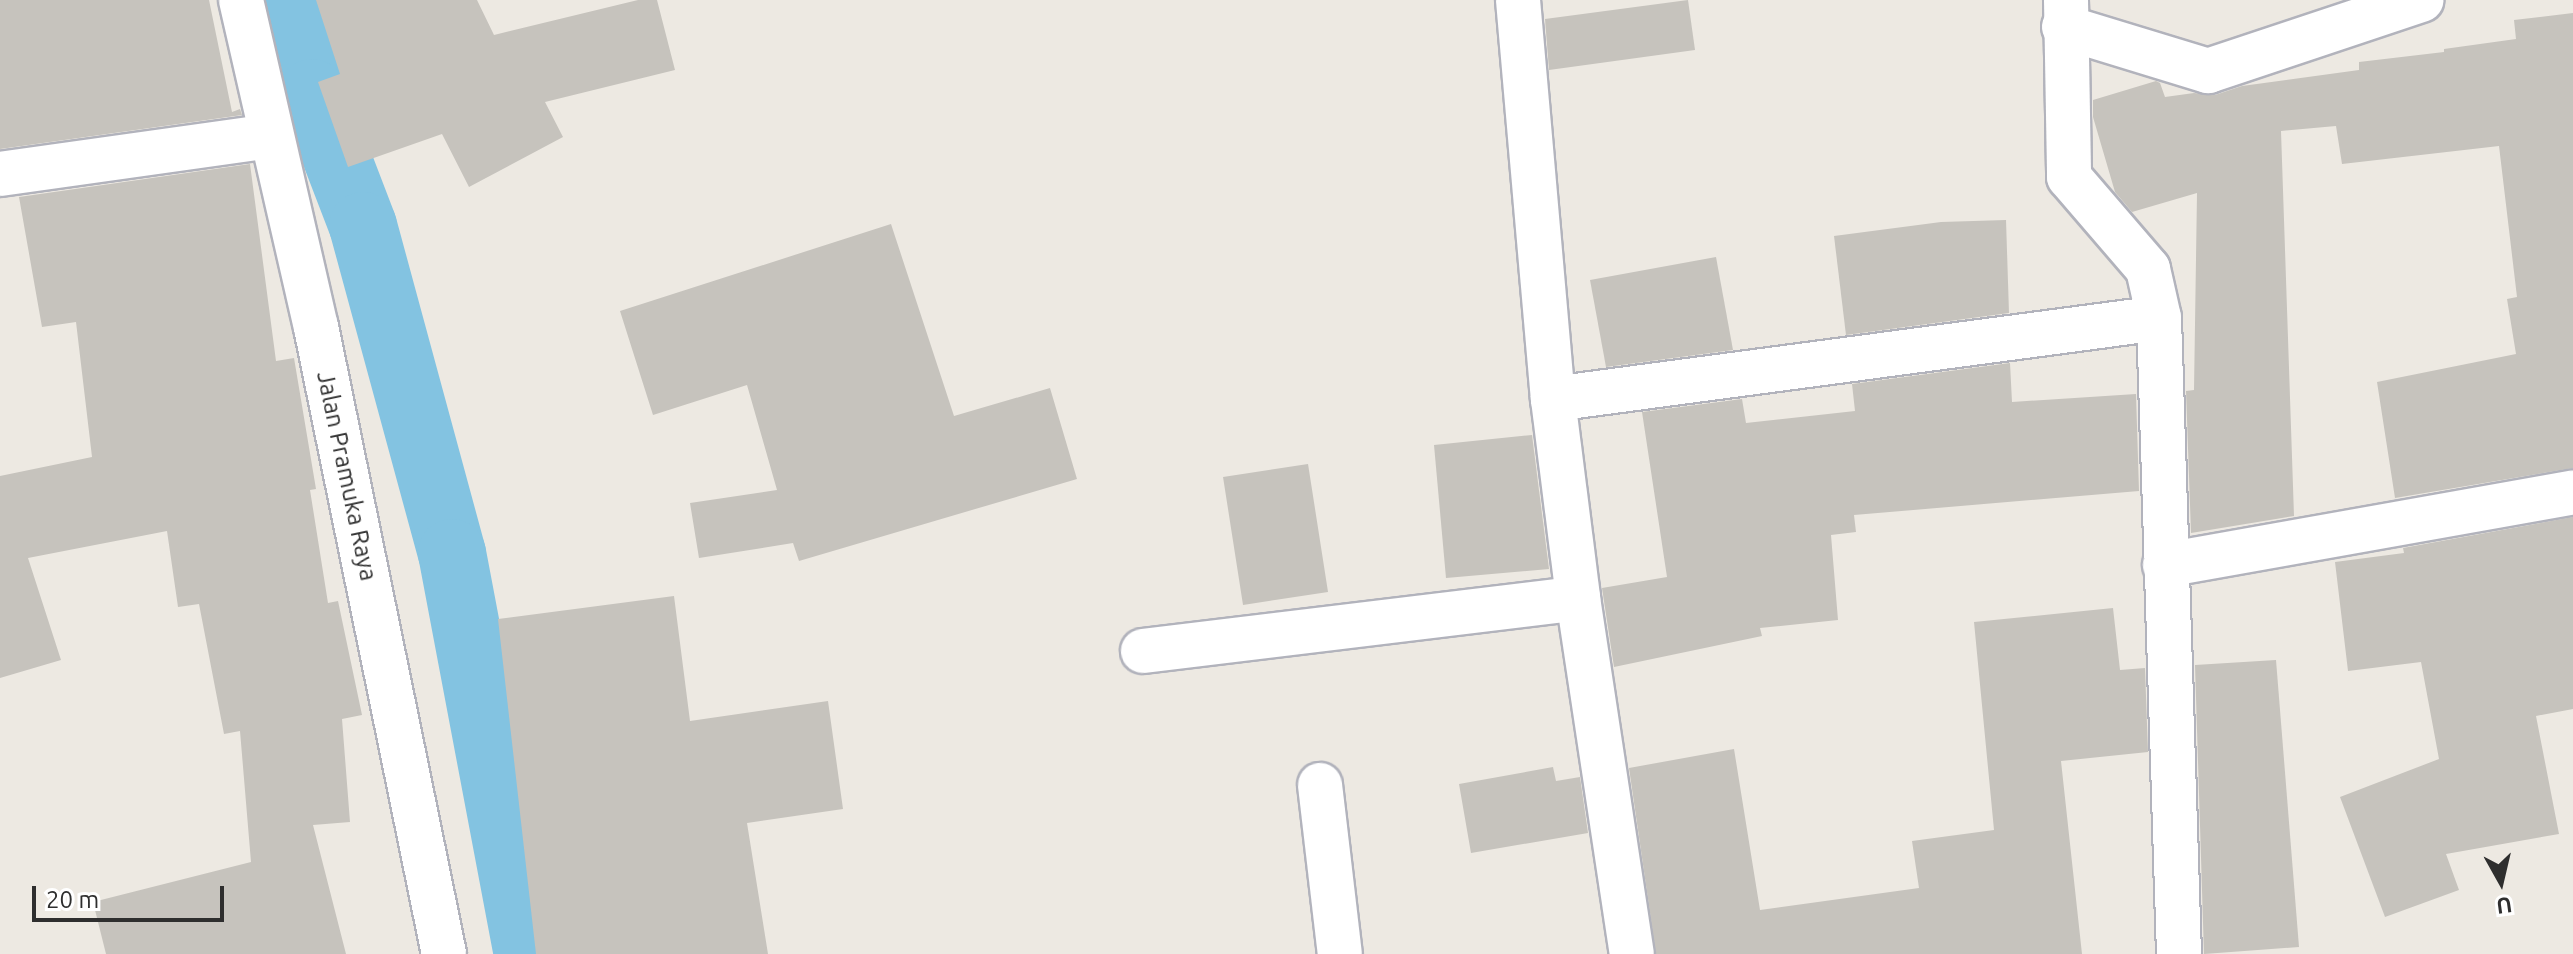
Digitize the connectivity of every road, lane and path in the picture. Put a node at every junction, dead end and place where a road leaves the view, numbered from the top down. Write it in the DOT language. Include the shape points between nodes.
graph roads {
  1 [pos="241,0"];
  2 [pos="1518,0"];
  3 [pos="2422,0"];
  4 [pos="2065,14"];
  5 [pos="270,136"];
  6 [pos="0,174"];
  7 [pos="2159,318"];
  8 [pos="1553,399"];
  9 [pos="2573,492"];
  10 [pos="2165,565"];
  11 [pos="1578,598"];
  12 [pos="1143,651"];
  13 [pos="1320,785"];
  14 [pos="444,954"];
  15 [pos="1340,954"];
  16 [pos="1632,954"];
  17 [pos="2179,954"];
  1 -- 5 [label="street, Jalan Pramuka Raya"];
  2 -- 8 [label="street"];
  3 -- 4 [label="street" via="2208,71"];
  4 -- 7 [label="street" via="2069,177 2148,269"];
  5 -- 6 [label="street"];
  5 -- 14 [label="street, Jalan Pramuka Raya" via="316,327"];
  7 -- 8 [label="street"];
  7 -- 10 [label="street"];
  8 -- 11 [label="street"];
  9 -- 10 [label="street"];
  10 -- 17 [label="street"];
  11 -- 12 [label="street"];
  11 -- 16 [label="street"];
  13 -- 15 [label="street"];
}
